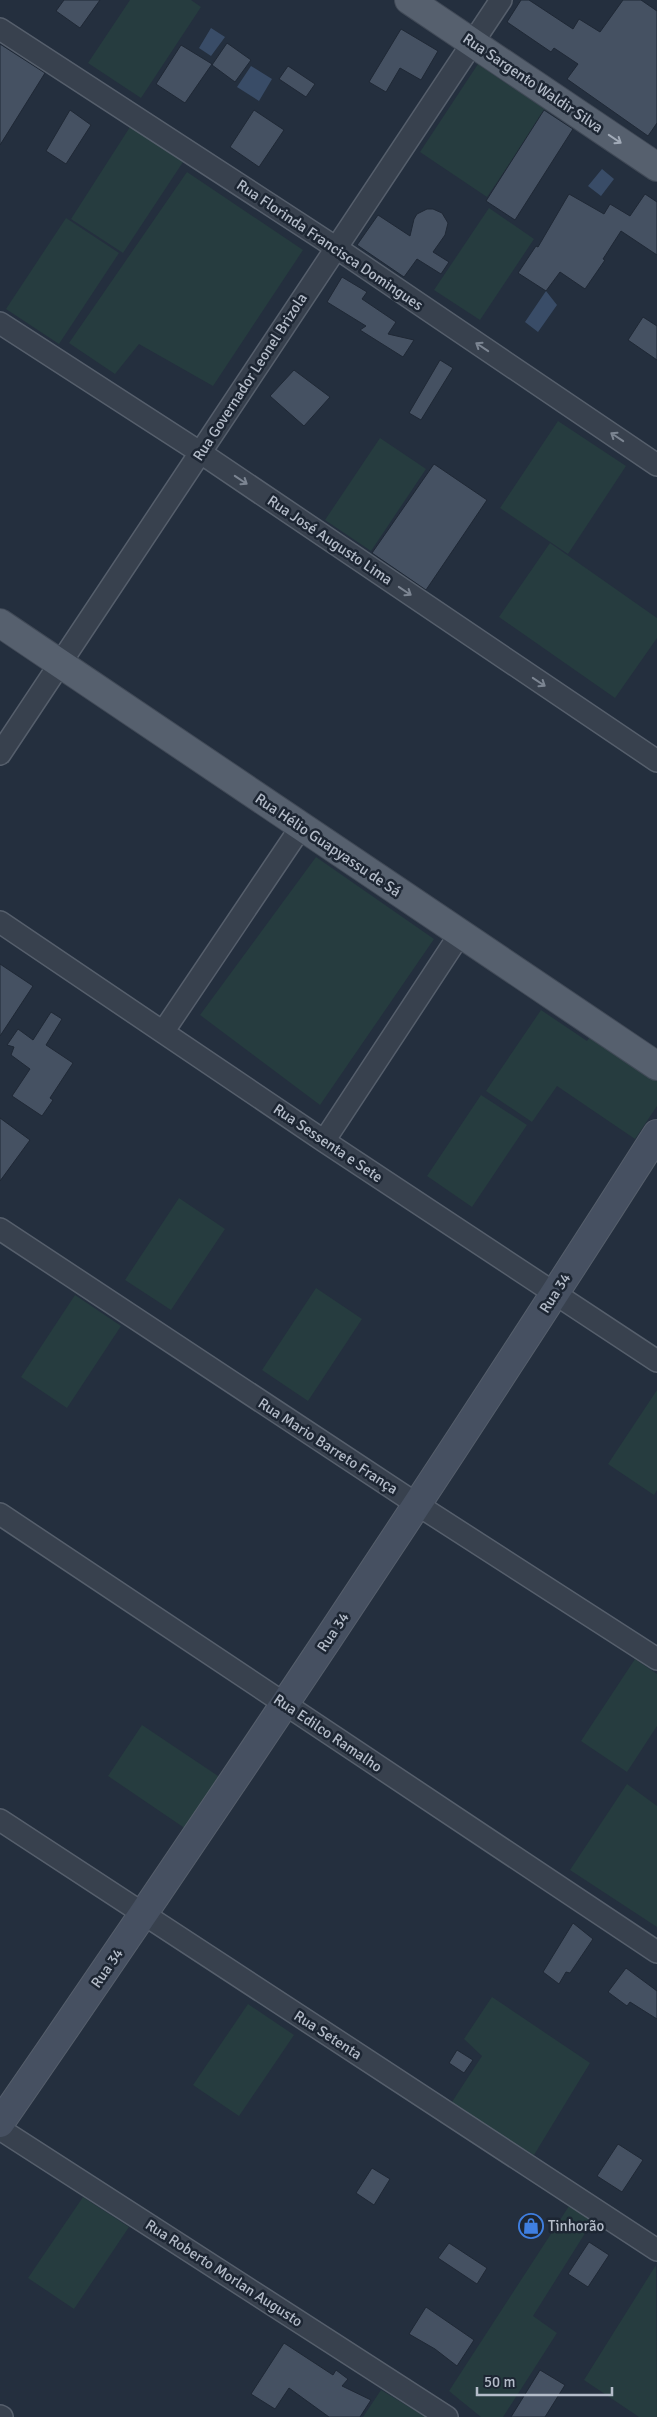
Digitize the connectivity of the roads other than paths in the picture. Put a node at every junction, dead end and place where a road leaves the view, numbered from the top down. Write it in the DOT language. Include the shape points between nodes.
graph roads {
  1 [pos="409,0"];
  2 [pos="501,0"];
  3 [pos="0,29"];
  4 [pos="473,43"];
  5 [pos="657,167"];
  6 [pos="335,247"];
  7 [pos="0,322"];
  8 [pos="201,453"];
  9 [pos="657,465"];
  10 [pos="0,623"];
  11 [pos="61,663"];
  12 [pos="0,754"];
  13 [pos="657,761"];
  14 [pos="301,827"];
  15 [pos="0,922"];
  16 [pos="460,934"];
  17 [pos="163,1032"];
  18 [pos="657,1066"];
  19 [pos="657,1134"];
  20 [pos="324,1140"];
  21 [pos="0,1229"];
  22 [pos="555,1294"];
  23 [pos="657,1361"];
  24 [pos="418,1506"];
  25 [pos="0,1514"];
  26 [pos="657,1659"];
  27 [pos="284,1704"];
  28 [pos="0,1820"];
  29 [pos="144,1915"];
  30 [pos="657,1952"];
  31 [pos="0,2123"];
  32 [pos="0,2129"];
  33 [pos="657,2250"];
  34 [pos="447,2417"];
  1 -- 4 [label="main road, Rua Sargento Waldir Silva"];
  2 -- 4 [label="street, Rua Governador Leonel Brizola"];
  3 -- 6 [label="street, Rua Florinda Francisca Domingues"];
  4 -- 5 [label="main road, Rua Sargento Waldir Silva, one-way"];
  4 -- 6 [label="street, Rua Governador Leonel Brizola"];
  6 -- 8 [label="street, Rua Governador Leonel Brizola"];
  9 -- 6 [label="street, Rua Florinda Francisca Domingues, one-way"];
  7 -- 8 [label="street, Rua José Augusto Lima"];
  8 -- 11 [label="street, Rua Governador Leonel Brizola"];
  8 -- 13 [label="street, Rua José Augusto Lima, one-way"];
  10 -- 11 [label="main road, Rua Hélio Guapyassu de Sá"];
  11 -- 12 [label="street, Rua Governador Leonel Brizola"];
  11 -- 14 [label="main road, Rua Hélio Guapyassu de Sá"];
  14 -- 16 [label="main road, Rua Hélio Guapyassu de Sá"];
  14 -- 17 [label="street"];
  15 -- 17 [label="street, Rua Sessenta e Sete"];
  16 -- 18 [label="main road, Rua Hélio Guapyassu de Sá"];
  16 -- 20 [label="street"];
  17 -- 20 [label="street, Rua Sessenta e Sete"];
  19 -- 22 [label="street, Rua 34"];
  20 -- 22 [label="street, Rua Sessenta e Sete"];
  21 -- 24 [label="street, Rua Mario Barreto França"];
  22 -- 23 [label="street, Rua Sessenta e Sete"];
  22 -- 24 [label="street, Rua 34"];
  24 -- 26 [label="street, Rua Mario Barreto França"];
  24 -- 27 [label="street, Rua 34"];
  25 -- 27 [label="street, Rua Edilco Ramalho"];
  27 -- 29 [label="street, Rua 34"];
  27 -- 30 [label="street, Rua Edilco Ramalho"];
  28 -- 29 [label="street, Rua Setenta"];
  29 -- 31 [label="street, Rua 34"];
  29 -- 33 [label="street, Rua Setenta"];
  32 -- 34 [label="street, Rua Roberto Morlan Augusto"];
}
